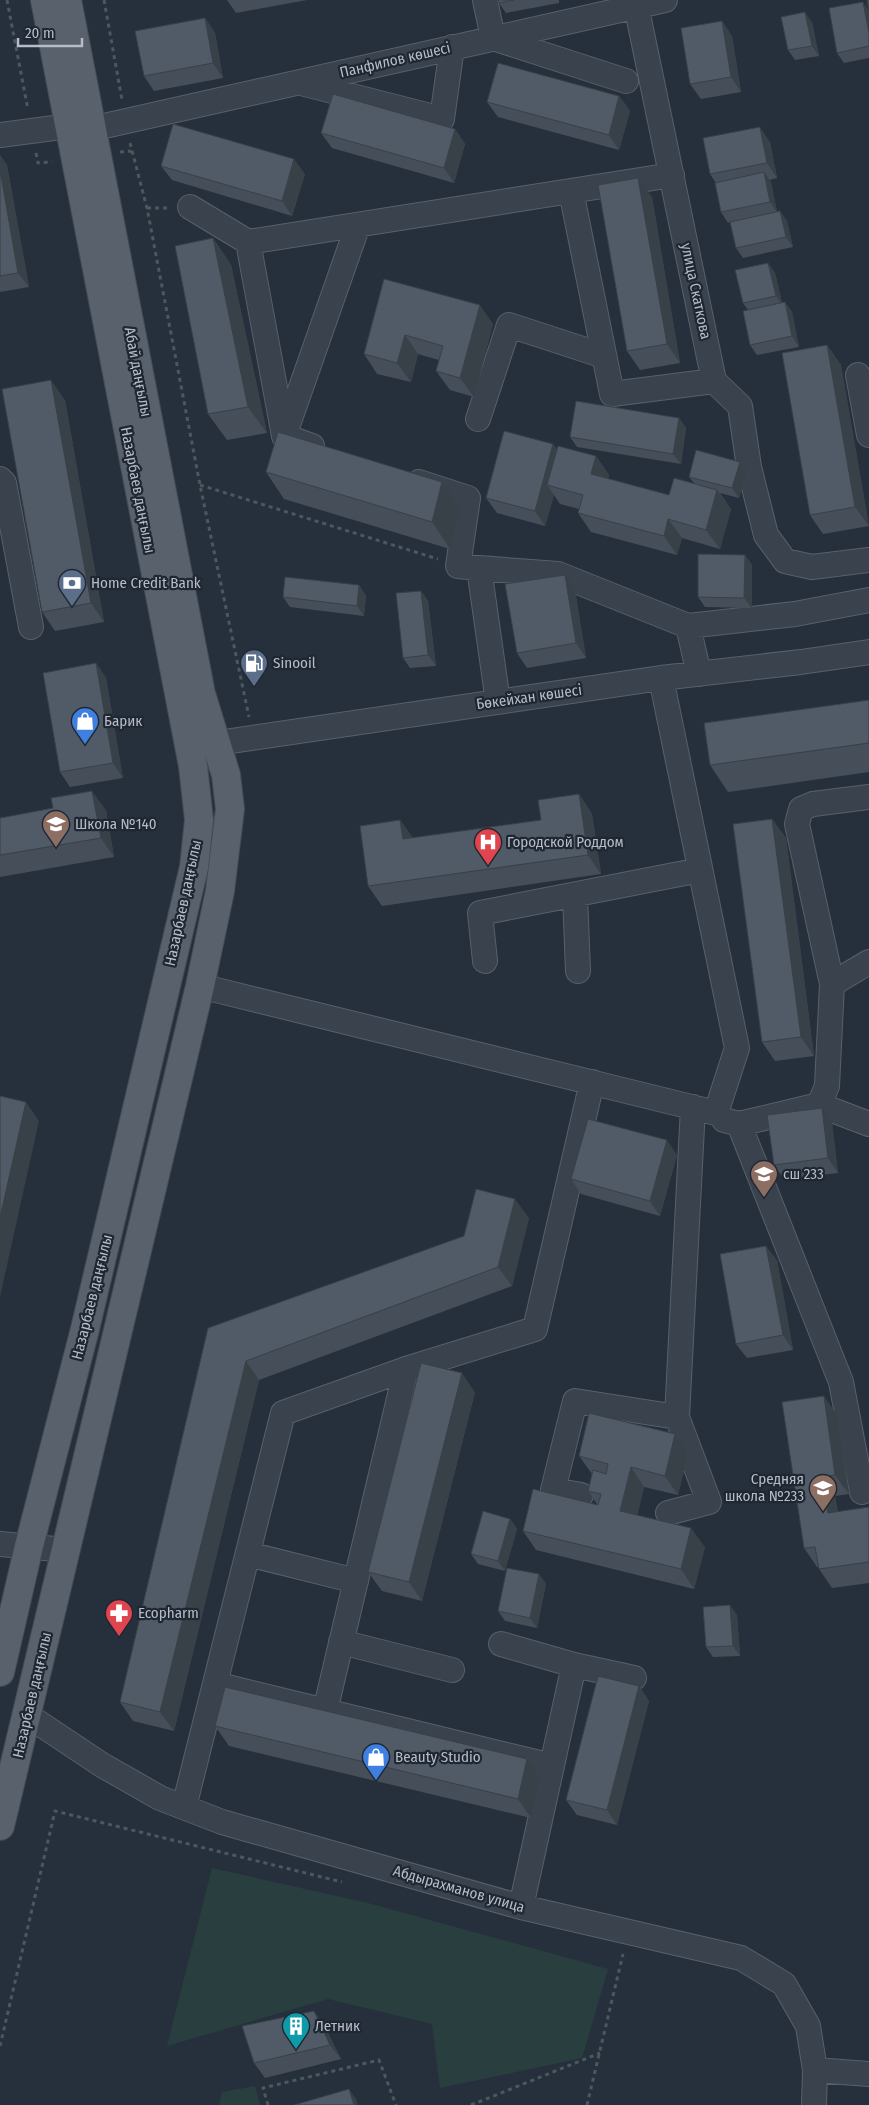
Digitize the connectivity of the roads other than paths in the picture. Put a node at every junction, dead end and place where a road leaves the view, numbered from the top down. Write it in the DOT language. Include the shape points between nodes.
graph roads {
  1 [pos="45,0"];
  2 [pos="67,0"];
  3 [pos="485,0"];
  4 [pos="665,0"];
  5 [pos="636,5"];
  6 [pos="493,38"];
  7 [pos="452,47"];
  8 [pos="626,81"];
  9 [pos="296,82"];
  10 [pos="80,127"];
  11 [pos="0,135"];
  12 [pos="672,175"];
  13 [pos="572,191"];
  14 [pos="190,207"];
  15 [pos="358,225"];
  16 [pos="248,242"];
  17 [pos="604,356"];
  18 [pos="858,375"];
  19 [pos="714,381"];
  20 [pos="478,419"];
  21 [pos="869,435"];
  22 [pos="284,436"];
  23 [pos="330,452"];
  24 [pos="394,473"];
  25 [pos="0,479"];
  26 [pos="869,560"];
  27 [pos="468,567"];
  28 [pos="869,600"];
  29 [pos="688,626"];
  30 [pos="31,627"];
  31 [pos="869,652"];
  32 [pos="699,674"];
  33 [pos="661,678"];
  34 [pos="498,702"];
  35 [pos="216,743"];
  36 [pos="189,747"];
  37 [pos="869,797"];
  38 [pos="700,870"];
  39 [pos="575,895"];
  40 [pos="485,961"];
  41 [pos="869,962"];
  42 [pos="578,971"];
  43 [pos="832,984"];
  44 [pos="200,986"];
  45 [pos="592,1082"];
  46 [pos="819,1104"];
  47 [pos="693,1107"];
  48 [pos="716,1113"];
  49 [pos="739,1124"];
  50 [pos="869,1124"];
  51 [pos="406,1369"];
  52 [pos="677,1417"];
  53 [pos="862,1492"];
  54 [pos="580,1495"];
  55 [pos="668,1512"];
  56 [pos="0,1544"];
  57 [pos="29,1546"];
  58 [pos="66,1550"];
  59 [pos="248,1554"];
  60 [pos="356,1581"];
  61 [pos="342,1642"];
  62 [pos="501,1644"];
  63 [pos="574,1665"];
  64 [pos="452,1670"];
  65 [pos="0,1672"];
  66 [pos="634,1678"];
  67 [pos="215,1684"];
  68 [pos="325,1710"];
  69 [pos="27,1715"];
  70 [pos="552,1766"];
  71 [pos="184,1807"];
  72 [pos="0,1826"];
  73 [pos="521,1907"];
  74 [pos="815,2070"];
  75 [pos="869,2074"];
  76 [pos="814,2105"];
  1 -- 10 [label="main road, Абай даңғылы"];
  2 -- 10 [label="main road, Абай даңғылы"];
  3 -- 6 [label="street"];
  4 -- 5 [label="street, Панфилов көшесі"];
  5 -- 6 [label="street, Панфилов көшесі"];
  5 -- 12 [label="street, улица Скаткова"];
  6 -- 7 [label="street, Панфилов көшесі"];
  6 -- 8 [label="street"];
  7 -- 9 [label="street, Панфилов көшесі"];
  7 -- 9 [label="street" via="442,119"];
  9 -- 10 [label="street, Панфилов көшесі" via="125,121"];
  10 -- 11 [label="street, Панфилов көшесі"];
  10 -- 35 [label="main road, Абай даңғылы" via="201,694"];
  10 -- 36 [label="main road, Назарбаев даңғылы" via="75,160"];
  12 -- 13 [label="street"];
  12 -- 19 [label="street, улица Скаткова"];
  13 -- 15 [label="street"];
  13 -- 17 [label="street"];
  14 -- 16 [label="street"];
  15 -- 16 [label="street"];
  15 -- 22 [label="street"];
  16 -- 22 [label="street"];
  17 -- 19 [label="street" via="612,394"];
  17 -- 20 [label="street" via="509,325"];
  18 -- 21 [label="street"];
  19 -- 26 [label="street" via="740,406 749,467 766,535 784,561 812,567"];
  22 -- 23 [label="street"];
  24 -- 27 [label="street" via="468,498"];
  25 -- 30 [label="street" via="4,483"];
  27 -- 29 [label="street" via="558,574"];
  27 -- 34 [label="street"];
  28 -- 29 [label="street" via="795,614"];
  29 -- 32 [label="street"];
  31 -- 32 [label="street, Бөкейхан көшесі"];
  32 -- 33 [label="street, Бөкейхан көшесі"];
  33 -- 34 [label="street, Бөкейхан көшесі"];
  33 -- 38 [label="street"];
  34 -- 35 [label="street, Бөкейхан көшесі"];
  35 -- 36 [label="street, Бөкейхан көшесі"];
  35 -- 44 [label="main road, Назарбаев даңғылы" via="226,775 230,809 220,891"];
  36 -- 57 [label="main road, Назарбаев даңғылы" via="198,806 194,867 85,1329"];
  37 -- 43 [label="street" via="812,804 801,809 797,824"];
  38 -- 39 [label="street"];
  38 -- 48 [label="street" via="737,1048"];
  39 -- 40 [label="street" via="480,914"];
  39 -- 42 [label="street"];
  41 -- 43 [label="street"];
  43 -- 46 [label="street" via="827,1086"];
  44 -- 45 [label="street"];
  44 -- 58 [label="main road, Назарбаев даңғылы"];
  45 -- 47 [label="street"];
  45 -- 51 [label="street" via="535,1329"];
  46 -- 49 [label="street"];
  46 -- 50 [label="street"];
  47 -- 48 [label="street"];
  47 -- 52 [label="street"];
  48 -- 49 [label="street" via="727,1122"];
  49 -- 53 [label="street" via="841,1382"];
  51 -- 59 [label="street" via="283,1413"];
  51 -- 60 [label="street"];
  52 -- 54 [label="street" via="575,1401 553,1490"];
  52 -- 55 [label="street" via="709,1502"];
  56 -- 57 [label="street"];
  57 -- 58 [label="street"];
  57 -- 65 [label="main road, Назарбаев даңғылы"];
  58 -- 69 [label="main road, Назарбаев даңғылы"];
  59 -- 60 [label="street"];
  59 -- 67 [label="street"];
  60 -- 61 [label="street"];
  61 -- 64 [label="street"];
  61 -- 68 [label="street"];
  62 -- 63 [label="street"];
  63 -- 66 [label="street"];
  63 -- 70 [label="street"];
  67 -- 68 [label="street"];
  67 -- 71 [label="street"];
  68 -- 70 [label="street"];
  69 -- 71 [label="street, Абдырахманов улица" via="102,1765 160,1798"];
  69 -- 72 [label="main road, Назарбаев даңғылы"];
  70 -- 73 [label="street"];
  71 -- 73 [label="street, Абдырахманов улица" via="222,1822"];
  73 -- 74 [label="street, Абдырахманов улица" via="741,1958 784,1984 808,2026"];
  74 -- 75 [label="street"];
  74 -- 76 [label="street, Абдырахманов улица"];
}
